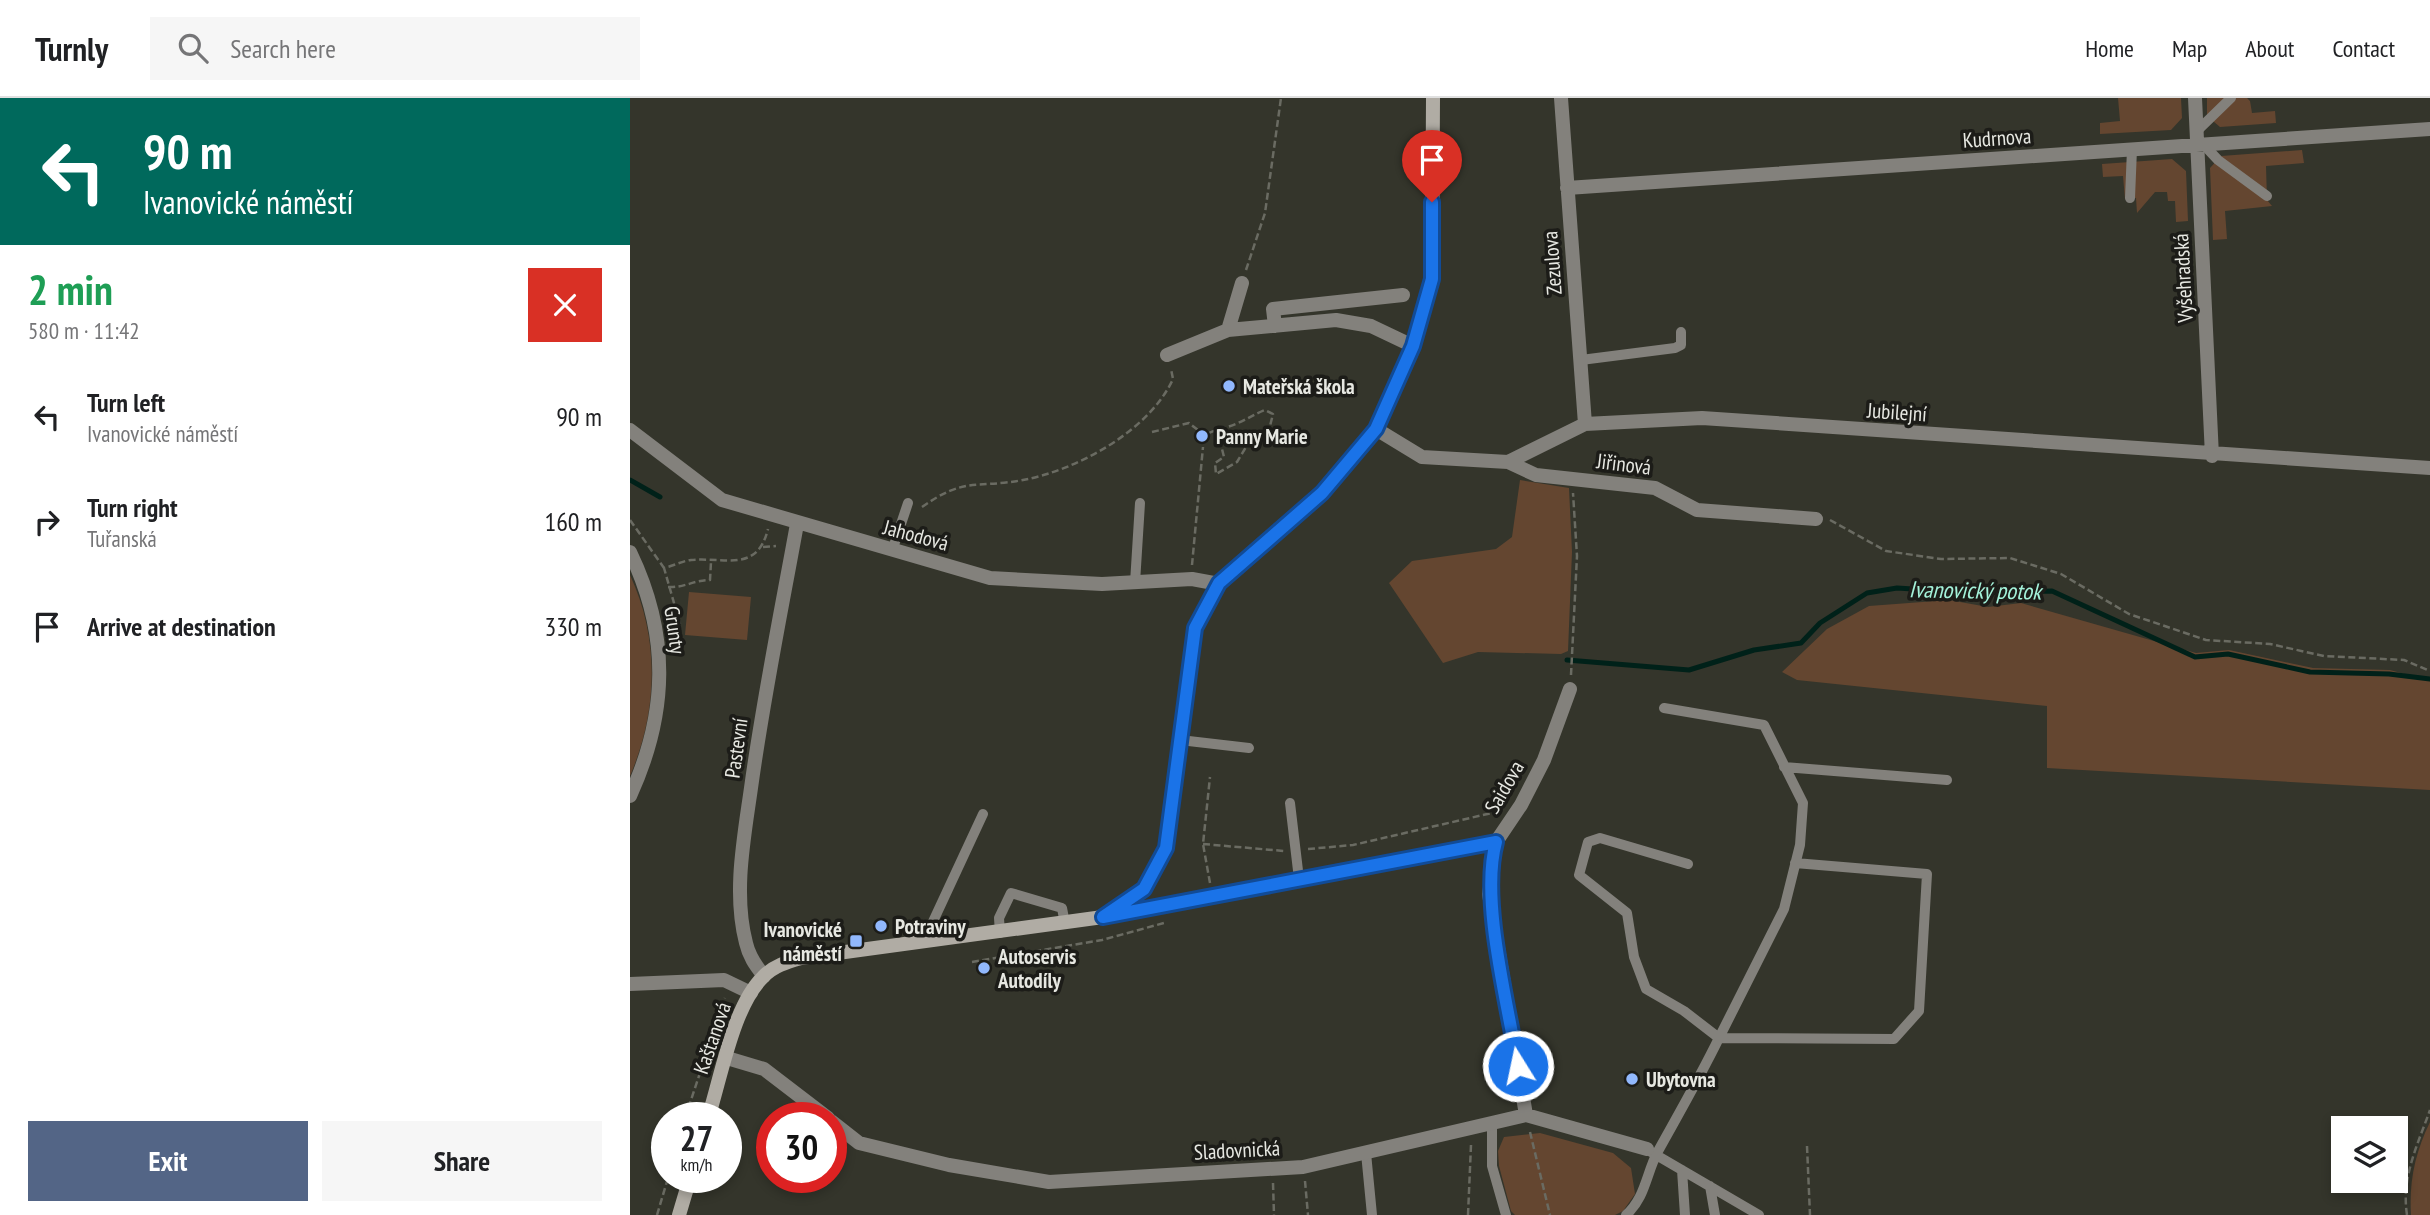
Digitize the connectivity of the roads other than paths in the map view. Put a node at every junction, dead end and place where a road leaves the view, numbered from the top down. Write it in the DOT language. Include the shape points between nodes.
graph roads {
  1 [pos="1433,98"];
  2 [pos="1561,98"];
  3 [pos="2195,98"];
  4 [pos="2231,98"];
  5 [pos="2430,129"];
  6 [pos="2199,140"];
  7 [pos="2132,149"];
  8 [pos="1567,188"];
  9 [pos="2267,196"];
  10 [pos="2130,198"];
  11 [pos="1242,283"];
  12 [pos="1404,295"];
  13 [pos="1275,326"];
  14 [pos="1228,330"];
  15 [pos="1681,332"];
  16 [pos="1413,346"];
  17 [pos="1167,355"];
  18 [pos="1581,360"];
  19 [pos="1586,424"];
  20 [pos="1376,429"];
  21 [pos="630,430"];
  22 [pos="2213,456"];
  23 [pos="1508,461"];
  24 [pos="2430,468"];
  25 [pos="908,503"];
  26 [pos="1140,503"];
  27 [pos="1816,519"];
  28 [pos="797,524"];
  29 [pos="892,551"];
  30 [pos="630,552"];
  31 [pos="1135,583"];
  32 [pos="1219,583"];
  33 [pos="1570,689"];
  34 [pos="1664,708"];
  35 [pos="1180,740"];
  36 [pos="1249,748"];
  37 [pos="1784,767"];
  38 [pos="1947,780"];
  39 [pos="630,796"];
  40 [pos="1290,803"];
  41 [pos="983,814"];
  42 [pos="1496,842"];
  43 [pos="1795,863"];
  44 [pos="1688,864"];
  45 [pos="1299,879"];
  46 [pos="1103,917"];
  47 [pos="1065,924"];
  48 [pos="1000,933"];
  49 [pos="932,942"];
  50 [pos="764,976"];
  51 [pos="630,984"];
  52 [pos="751,993"];
  53 [pos="1719,1038"];
  54 [pos="727,1058"];
  55 [pos="713,1102"];
  56 [pos="806,1102"];
  57 [pos="1527,1115"];
  58 [pos="1492,1123"];
  59 [pos="847,1134"];
  60 [pos="1651,1152"];
  61 [pos="1366,1153"];
  62 [pos="1682,1170"];
  63 [pos="1710,1186"];
  64 [pos="685,1193"];
  65 [pos="678,1215"];
  66 [pos="1372,1215"];
  67 [pos="1506,1215"];
  68 [pos="1626,1215"];
  69 [pos="1685,1215"];
  70 [pos="1715,1215"];
  71 [pos="1759,1215"];
  1 -- 16 [label="main road" via="1432,279"];
  2 -- 8 [label="street, Zezulova"];
  3 -- 6 [label="street, Vyšehradská"];
  4 -- 6 [label="lane"];
  5 -- 6 [label="street, Kudrnova"];
  6 -- 7 [label="street, Kudrnova"];
  6 -- 9 [label="lane"];
  6 -- 22 [label="street, Vyšehradská"];
  7 -- 8 [label="street, Kudrnova"];
  7 -- 10 [label="lane"];
  8 -- 18 [label="street, Zezulova"];
  11 -- 14 [label="street"];
  12 -- 13 [label="street" via="1273,309"];
  13 -- 14 [label="street"];
  13 -- 16 [label="street" via="1336,320 1371,326"];
  14 -- 17 [label="street"];
  15 -- 18 [label="lane" via="1681,345 1675,348"];
  16 -- 20 [label="main road"];
  18 -- 19 [label="street, Zezulova"];
  19 -- 22 [label="street, Jubilejní" via="1702,418"];
  19 -- 23 [label="street, Jubilejní"];
  20 -- 23 [label="street, Jubilejní" via="1422,457"];
  20 -- 32 [label="main road" via="1322,493"];
  21 -- 28 [label="street, Jahodová" via="722,500"];
  22 -- 24 [label="street, Jubilejní"];
  23 -- 27 [label="street, Jiřinová" via="1536,475 1655,488 1697,510"];
  25 -- 29 [label="lane"];
  26 -- 31 [label="lane"];
  28 -- 29 [label="street, Jahodová"];
  28 -- 50 [label="street, Pastevní" via="743,846 744,935 752,960"];
  29 -- 31 [label="street, Jahodová" via="990,578"];
  30 -- 39 [label="street, Grunty" via="650,598 660,679 657,720"];
  31 -- 32 [label="street, Jahodová" via="1192,579"];
  32 -- 35 [label="main road" via="1195,628"];
  33 -- 42 [label="street, Saidova" via="1544,760"];
  34 -- 37 [label="lane" via="1764,726"];
  35 -- 36 [label="lane"];
  35 -- 46 [label="main road" via="1166,848 1144,889"];
  37 -- 38 [label="lane"];
  37 -- 43 [label="lane" via="1802,803"];
  40 -- 45 [label="lane"];
  41 -- 49 [label="lane" via="930,928"];
  42 -- 45 [label="street"];
  42 -- 57 [label="street, Saidova" via="1489,894"];
  43 -- 53 [label="lane" via="1784,909"];
  43 -- 53 [label="lane" via="1927,874 1919,1011 1894,1039"];
  44 -- 53 [label="lane" via="1600,838 1588,842 1579,875 1627,914 1634,957 1646,989"];
  45 -- 46 [label="street"];
  46 -- 47 [label="main road"];
  47 -- 48 [label="main road"];
  47 -- 48 [label="lane" via="1062,908 1011,893 999,918"];
  48 -- 49 [label="main road"];
  49 -- 50 [label="main road" via="801,958 778,965"];
  50 -- 52 [label="main road, Kaštanová"];
  51 -- 52 [label="street" via="724,979"];
  52 -- 54 [label="main road, Kaštanová"];
  53 -- 60 [label="lane" via="1685,1107"];
  54 -- 55 [label="main road, Kaštanová"];
  54 -- 56 [label="street, Sladovnická" via="764,1069"];
  57 -- 58 [label="street, Sladovnická"];
  57 -- 60 [label="street, Sladovnická"];
  58 -- 61 [label="street, Sladovnická"];
  58 -- 67 [label="lane" via="1492,1166"];
  59 -- 61 [label="street, Sladovnická" via="859,1143 949,1165 1049,1182 1303,1167"];
  60 -- 62 [label="lane"];
  60 -- 68 [label="lane" via="1639,1203"];
  61 -- 66 [label="lane"];
  62 -- 63 [label="lane"];
  62 -- 69 [label="lane"];
  63 -- 70 [label="lane"];
  63 -- 71 [label="lane"];
  64 -- 65 [label="main road"];
}
